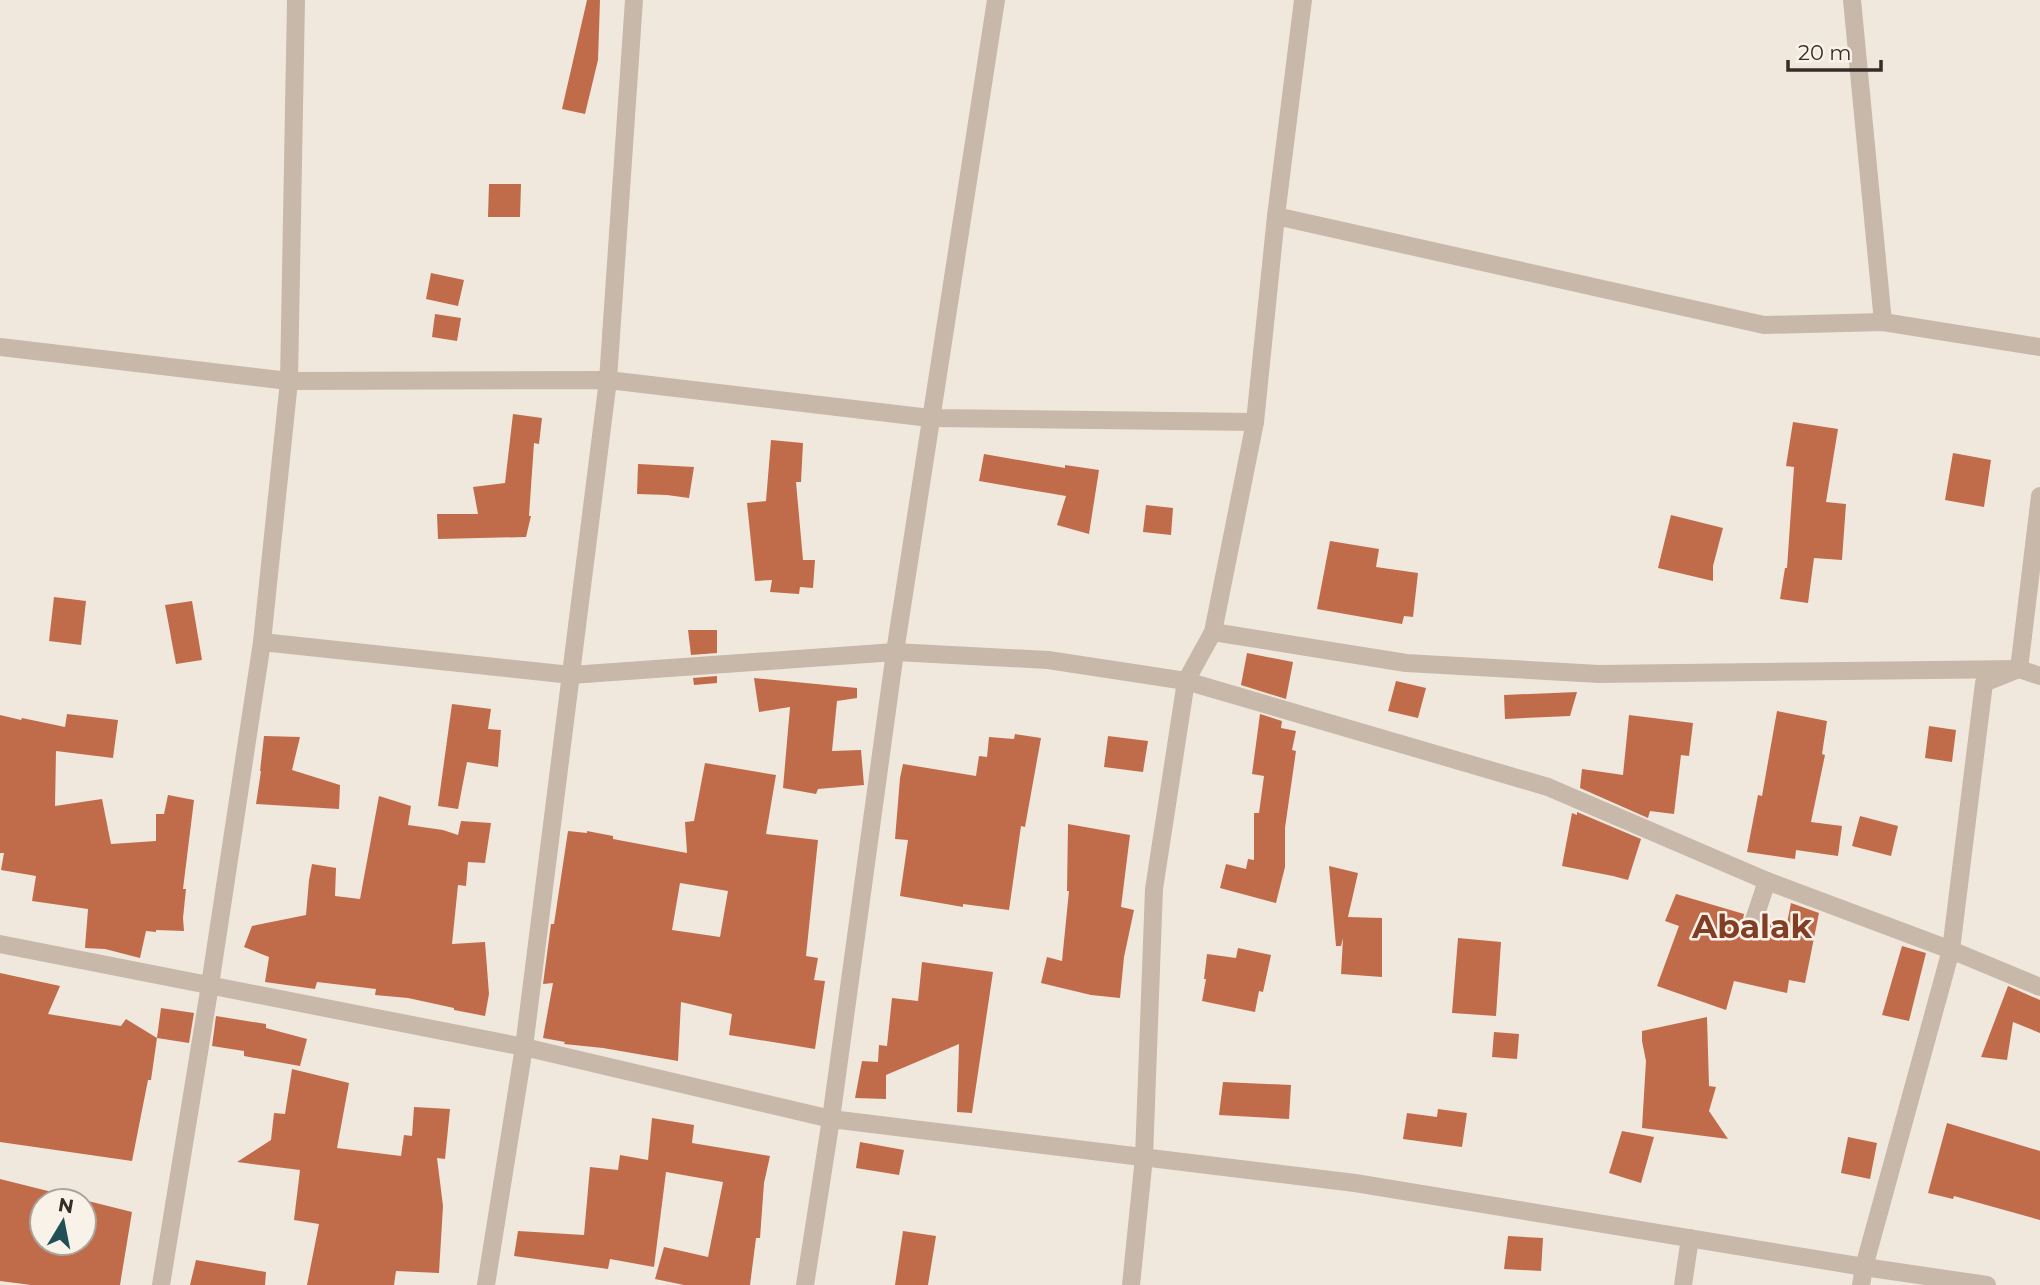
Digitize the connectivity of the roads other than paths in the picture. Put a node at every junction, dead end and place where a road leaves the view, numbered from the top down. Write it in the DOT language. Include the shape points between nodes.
graph roads {
  1 [pos="296,0"];
  2 [pos="634,0"];
  3 [pos="996,0"];
  4 [pos="1303,0"];
  5 [pos="1852,0"];
  6 [pos="1276,216"];
  7 [pos="1883,322"];
  8 [pos="0,347"];
  9 [pos="2040,347"];
  10 [pos="608,380"];
  11 [pos="289,381"];
  12 [pos="930,418"];
  13 [pos="1255,422"];
  14 [pos="2040,496"];
  15 [pos="1213,632"];
  16 [pos="262,642"];
  17 [pos="895,652"];
  18 [pos="2019,669"];
  19 [pos="570,675"];
  20 [pos="2040,676"];
  21 [pos="1186,681"];
  22 [pos="1767,881"];
  23 [pos="1752,926"];
  24 [pos="0,944"];
  25 [pos="1951,950"];
  26 [pos="210,985"];
  27 [pos="2040,987"];
  28 [pos="524,1046"];
  29 [pos="831,1119"];
  30 [pos="1144,1157"];
  31 [pos="1690,1238"];
  32 [pos="1864,1267"];
  33 [pos="162,1285"];
  34 [pos="486,1285"];
  35 [pos="805,1285"];
  36 [pos="1131,1285"];
  37 [pos="1684,1285"];
  38 [pos="1861,1285"];
  39 [pos="1987,1285"];
  1 -- 11 [label="street"];
  2 -- 10 [label="street"];
  3 -- 12 [label="street"];
  4 -- 6 [label="street"];
  5 -- 7 [label="street"];
  6 -- 7 [label="street" via="1764,325"];
  6 -- 13 [label="street"];
  7 -- 9 [label="street"];
  8 -- 11 [label="street"];
  10 -- 11 [label="street"];
  10 -- 12 [label="street"];
  10 -- 19 [label="street"];
  11 -- 16 [label="street"];
  12 -- 13 [label="street"];
  12 -- 17 [label="street"];
  13 -- 15 [label="street"];
  14 -- 18 [label="street"];
  15 -- 18 [label="street" via="1406,663 1599,674"];
  15 -- 21 [label="street"];
  16 -- 19 [label="street"];
  16 -- 26 [label="street"];
  17 -- 19 [label="street"];
  17 -- 21 [label="street" via="1048,660"];
  17 -- 29 [label="street"];
  18 -- 20 [label="street"];
  18 -- 25 [label="street" via="1984,683"];
  19 -- 28 [label="street"];
  21 -- 22 [label="street" via="1548,787"];
  21 -- 30 [label="street" via="1154,889"];
  22 -- 23 [label="street"];
  22 -- 25 [label="street"];
  24 -- 26 [label="street"];
  25 -- 27 [label="street"];
  25 -- 32 [label="street"];
  26 -- 28 [label="street"];
  26 -- 33 [label="street"];
  28 -- 29 [label="street"];
  28 -- 34 [label="street"];
  29 -- 30 [label="street"];
  29 -- 35 [label="street"];
  30 -- 31 [label="street" via="1355,1183"];
  30 -- 36 [label="street"];
  31 -- 32 [label="street"];
  31 -- 37 [label="street"];
  32 -- 38 [label="street"];
  32 -- 39 [label="street"];
}
